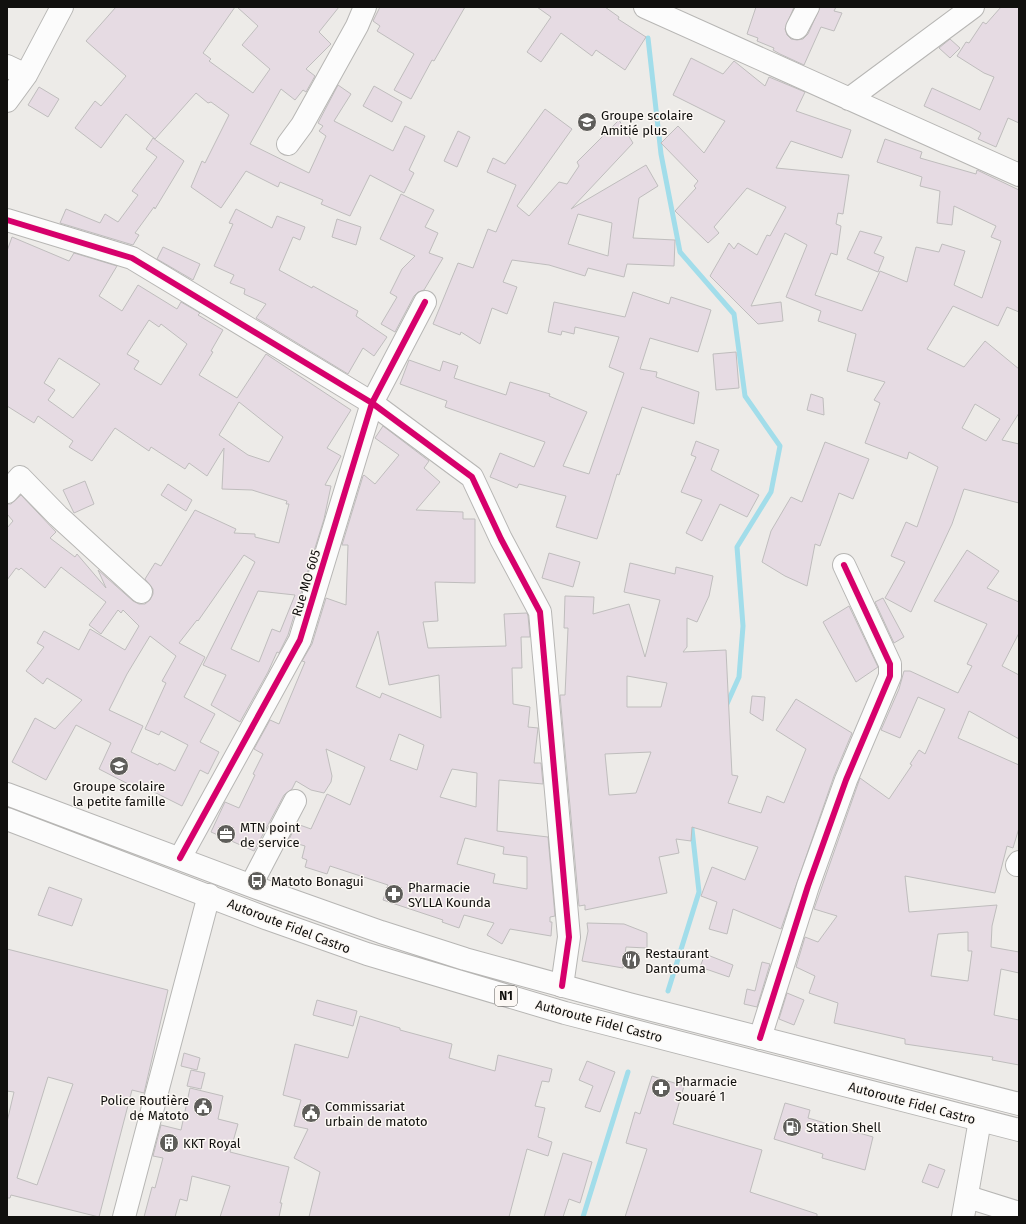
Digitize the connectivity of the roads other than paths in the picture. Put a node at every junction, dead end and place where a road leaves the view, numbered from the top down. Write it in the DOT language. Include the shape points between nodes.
graph roads {
  1 [pos="62,7"];
  2 [pos="365,7"];
  3 [pos="645,7"];
  4 [pos="808,7"];
  5 [pos="973,7"];
  6 [pos="797,28"];
  7 [pos="16,71"];
  8 [pos="849,99"];
  9 [pos="7,101"];
  10 [pos="288,144"];
  11 [pos="1019,175"];
  12 [pos="7,220"];
  13 [pos="425,302"];
  14 [pos="372,403"];
  15 [pos="7,492"];
  16 [pos="844,565"];
  17 [pos="141,592"];
  18 [pos="7,794"];
  19 [pos="295,801"];
  20 [pos="7,819"];
  21 [pos="180,858"];
  22 [pos="252,885"];
  23 [pos="209,895"];
  24 [pos="562,986"];
  25 [pos="760,1038"];
  26 [pos="1019,1104"];
  27 [pos="980,1120"];
  28 [pos="1019,1130"];
  29 [pos="965,1207"];
  30 [pos="1019,1212"];
  31 [pos="124,1217"];
  1 -- 7 [label="main road"];
  2 -- 10 [label="main road" via="302,125"];
  3 -- 8 [label="main road"];
  4 -- 6 [label="main road"];
  5 -- 8 [label="main road"];
  7 -- 9 [label="main road"];
  8 -- 11 [label="main road"];
  12 -- 14 [label="main road" via="132,258"];
  13 -- 14 [label="main road, Rue MO 605"];
  14 -- 21 [label="main road, Rue MO 605" via="300,640"];
  14 -- 24 [label="main road" via="472,477 540,612 570,937"];
  15 -- 17 [label="main road" via="20,477 58,516"];
  16 -- 25 [label="main road" via="890,664 890,676 846,780 808,886"];
  18 -- 21 [label="main road, Autoroute Fidel Castro / N1"];
  19 -- 22 [label="main road"];
  20 -- 23 [label="main road, Autoroute Fidel Castro / N1"];
  21 -- 22 [label="main road, Autoroute Fidel Castro / N1"];
  22 -- 24 [label="main road, Autoroute Fidel Castro / N1" via="381,932"];
  23 -- 27 [label="main road, Autoroute Fidel Castro / N1" via="360,952 443,978 566,1013"];
  23 -- 31 [label="main road"];
  24 -- 25 [label="main road, Autoroute Fidel Castro / N1"];
  25 -- 26 [label="main road, Autoroute Fidel Castro / N1"];
  27 -- 28 [label="main road, Autoroute Fidel Castro / N1"];
  27 -- 29 [label="main road"];
  29 -- 30 [label="main road"];
}
